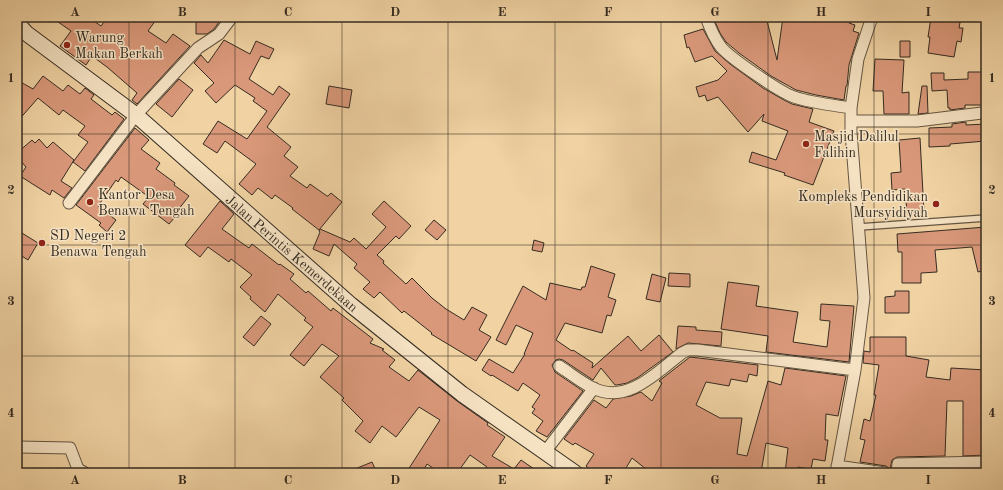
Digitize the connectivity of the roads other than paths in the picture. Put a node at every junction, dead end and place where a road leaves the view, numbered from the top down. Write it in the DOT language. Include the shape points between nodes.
graph roads {
  1 [pos="232,17"];
  2 [pos="706,17"];
  3 [pos="872,17"];
  4 [pos="17,23"];
  5 [pos="851,108"];
  6 [pos="982,113"];
  7 [pos="136,115"];
  8 [pos="851,121"];
  9 [pos="69,203"];
  10 [pos="986,218"];
  11 [pos="859,227"];
  12 [pos="559,366"];
  13 [pos="855,370"];
  14 [pos="594,388"];
  15 [pos="17,447"];
  16 [pos="545,452"];
  17 [pos="986,462"];
  18 [pos="837,470"];
  19 [pos="85,473"];
  20 [pos="575,473"];
  21 [pos="885,473"];
  22 [pos="897,473"];
  1 -- 7 [label="street" via="219,34 198,48"];
  2 -- 5 [label="street" via="713,35 722,48 782,91 804,100"];
  3 -- 5 [label="street" via="858,59"];
  4 -- 7 [label="main road, Jalan Perintis Kemerdekaan" via="26,33"];
  5 -- 8 [label="street"];
  6 -- 8 [label="street" via="917,121"];
  7 -- 9 [label="street"];
  7 -- 16 [label="main road, Jalan Perintis Kemerdekaan" via="351,305 462,394"];
  8 -- 11 [label="street"];
  10 -- 11 [label="lane"];
  11 -- 13 [label="street" via="864,298"];
  12 -- 14 [label="street"];
  13 -- 14 [label="street" via="688,350 641,385 613,393"];
  13 -- 18 [label="street"];
  14 -- 16 [label="street"];
  15 -- 19 [label="street" via="70,448 78,469"];
  16 -- 20 [label="main road, Jalan Perintis Kemerdekaan"];
  17 -- 22 [label="street" via="898,464"];
  18 -- 21 [label="street"];
}
